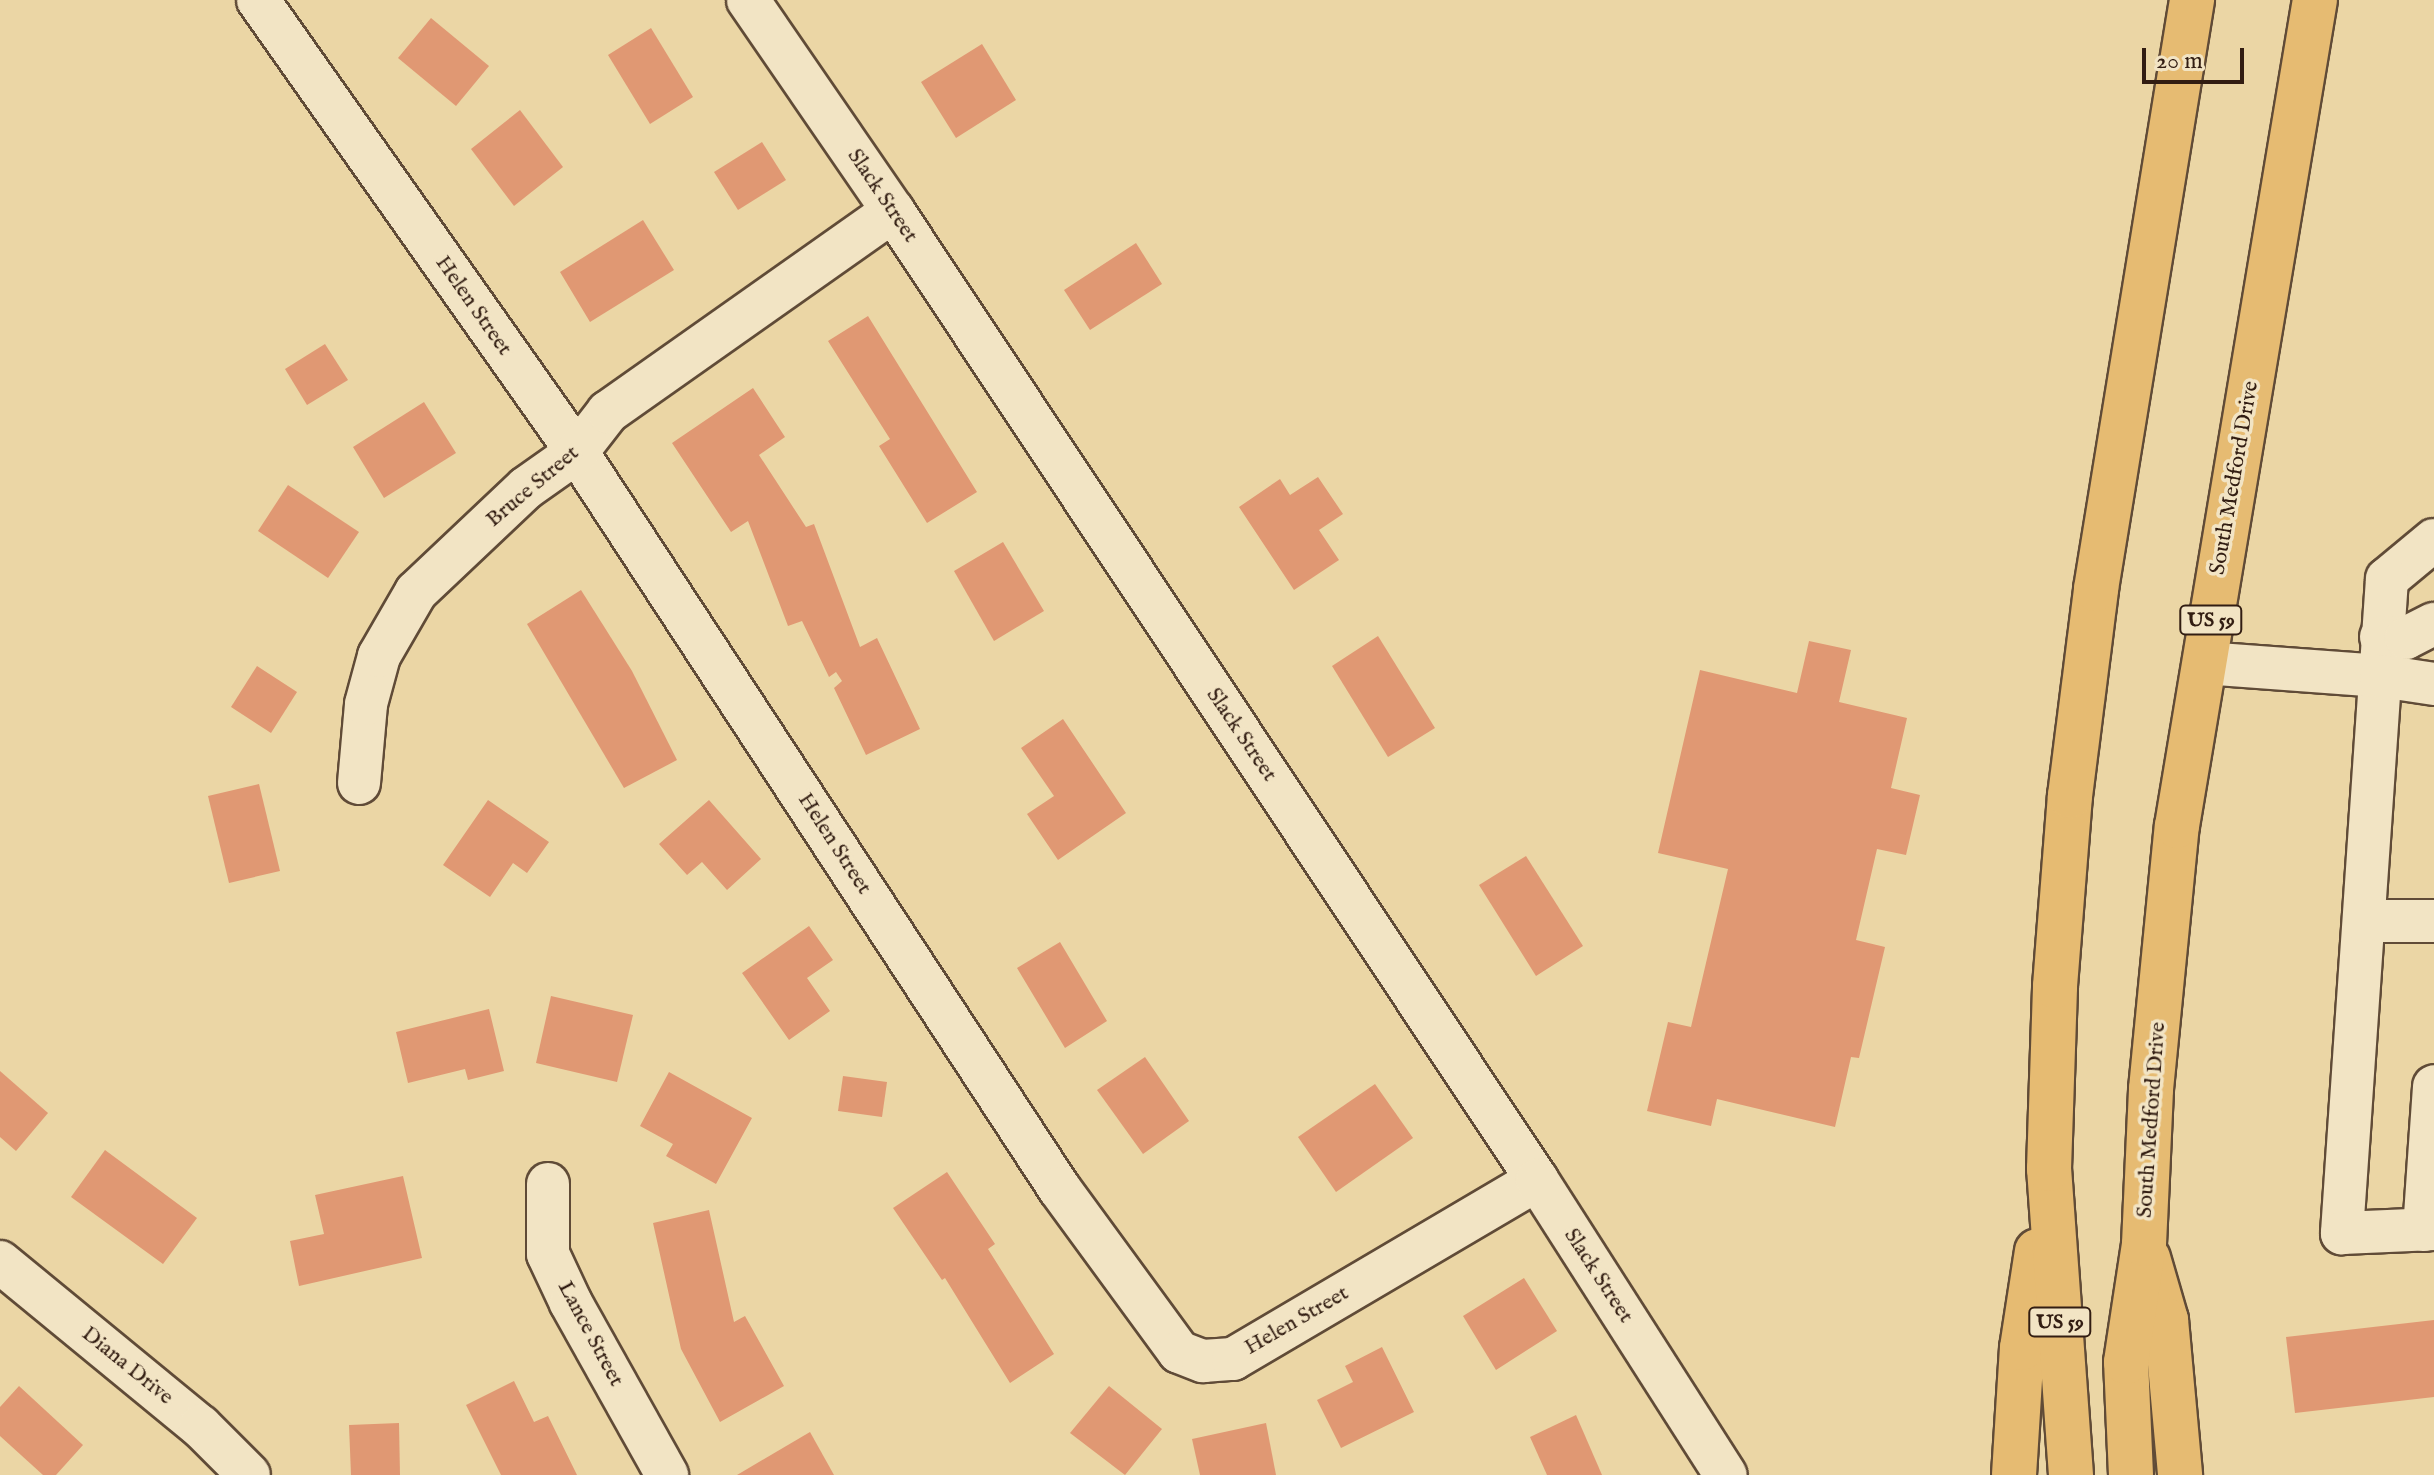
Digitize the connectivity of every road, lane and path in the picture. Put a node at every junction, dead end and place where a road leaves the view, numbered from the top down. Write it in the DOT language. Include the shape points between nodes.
graph roads {
  1 [pos="258,0"];
  2 [pos="748,0"];
  3 [pos="2192,0"];
  4 [pos="2315,0"];
  5 [pos="893,211"];
  6 [pos="577,452"];
  7 [pos="2434,540"];
  8 [pos="2434,624"];
  9 [pos="2381,656"];
  10 [pos="2204,663"];
  11 [pos="2434,684"];
  12 [pos="359,783"];
  13 [pos="2365,921"];
  14 [pos="2434,921"];
  15 [pos="2434,1086"];
  16 [pos="2049,1169"];
  17 [pos="1537,1180"];
  18 [pos="548,1184"];
  19 [pos="2429,1229"];
  20 [pos="2144,1244"];
  21 [pos="0,1262"];
  22 [pos="249,1475"];
  23 [pos="667,1475"];
  24 [pos="1726,1475"];
  25 [pos="2014,1475"];
  26 [pos="2071,1475"];
  27 [pos="2131,1475"];
  28 [pos="2180,1475"];
  1 -- 6 [label="street, Helen Street"];
  2 -- 5 [label="street, Slack Street"];
  3 -- 16 [label="highway, US 59" via="2096,589 2070,796 2055,986"];
  4 -- 10 [label="highway, South Medford Drive / US 59"];
  5 -- 6 [label="street, Bruce Street" via="608,412"];
  5 -- 17 [label="street, Slack Street"];
  6 -- 12 [label="street, Bruce Street" via="526,488 416,592 379,656 366,704"];
  6 -- 17 [label="street, Helen Street" via="1059,1188 1179,1352 1203,1361 1233,1359"];
  7 -- 9 [label="street" via="2387,579"];
  8 -- 9 [label="street"];
  9 -- 10 [label="street"];
  9 -- 11 [label="street"];
  9 -- 13 [label="street"];
  10 -- 20 [label="highway, South Medford Drive / US 59" via="2177,826 2151,1089"];
  13 -- 14 [label="street"];
  13 -- 19 [label="street" via="2342,1233"];
  15 -- 19 [label="street"];
  16 -- 25 [label="highway" via="2022,1348"];
  16 -- 26 [label="highway, US 59"];
  17 -- 24 [label="street, Slack Street"];
  18 -- 23 [label="street, Lance Street" via="548,1254"];
  20 -- 27 [label="highway, US 59" via="2126,1362"];
  20 -- 28 [label="highway" via="2166,1320"];
  21 -- 22 [label="street, Diana Drive" via="200,1426"];
}
